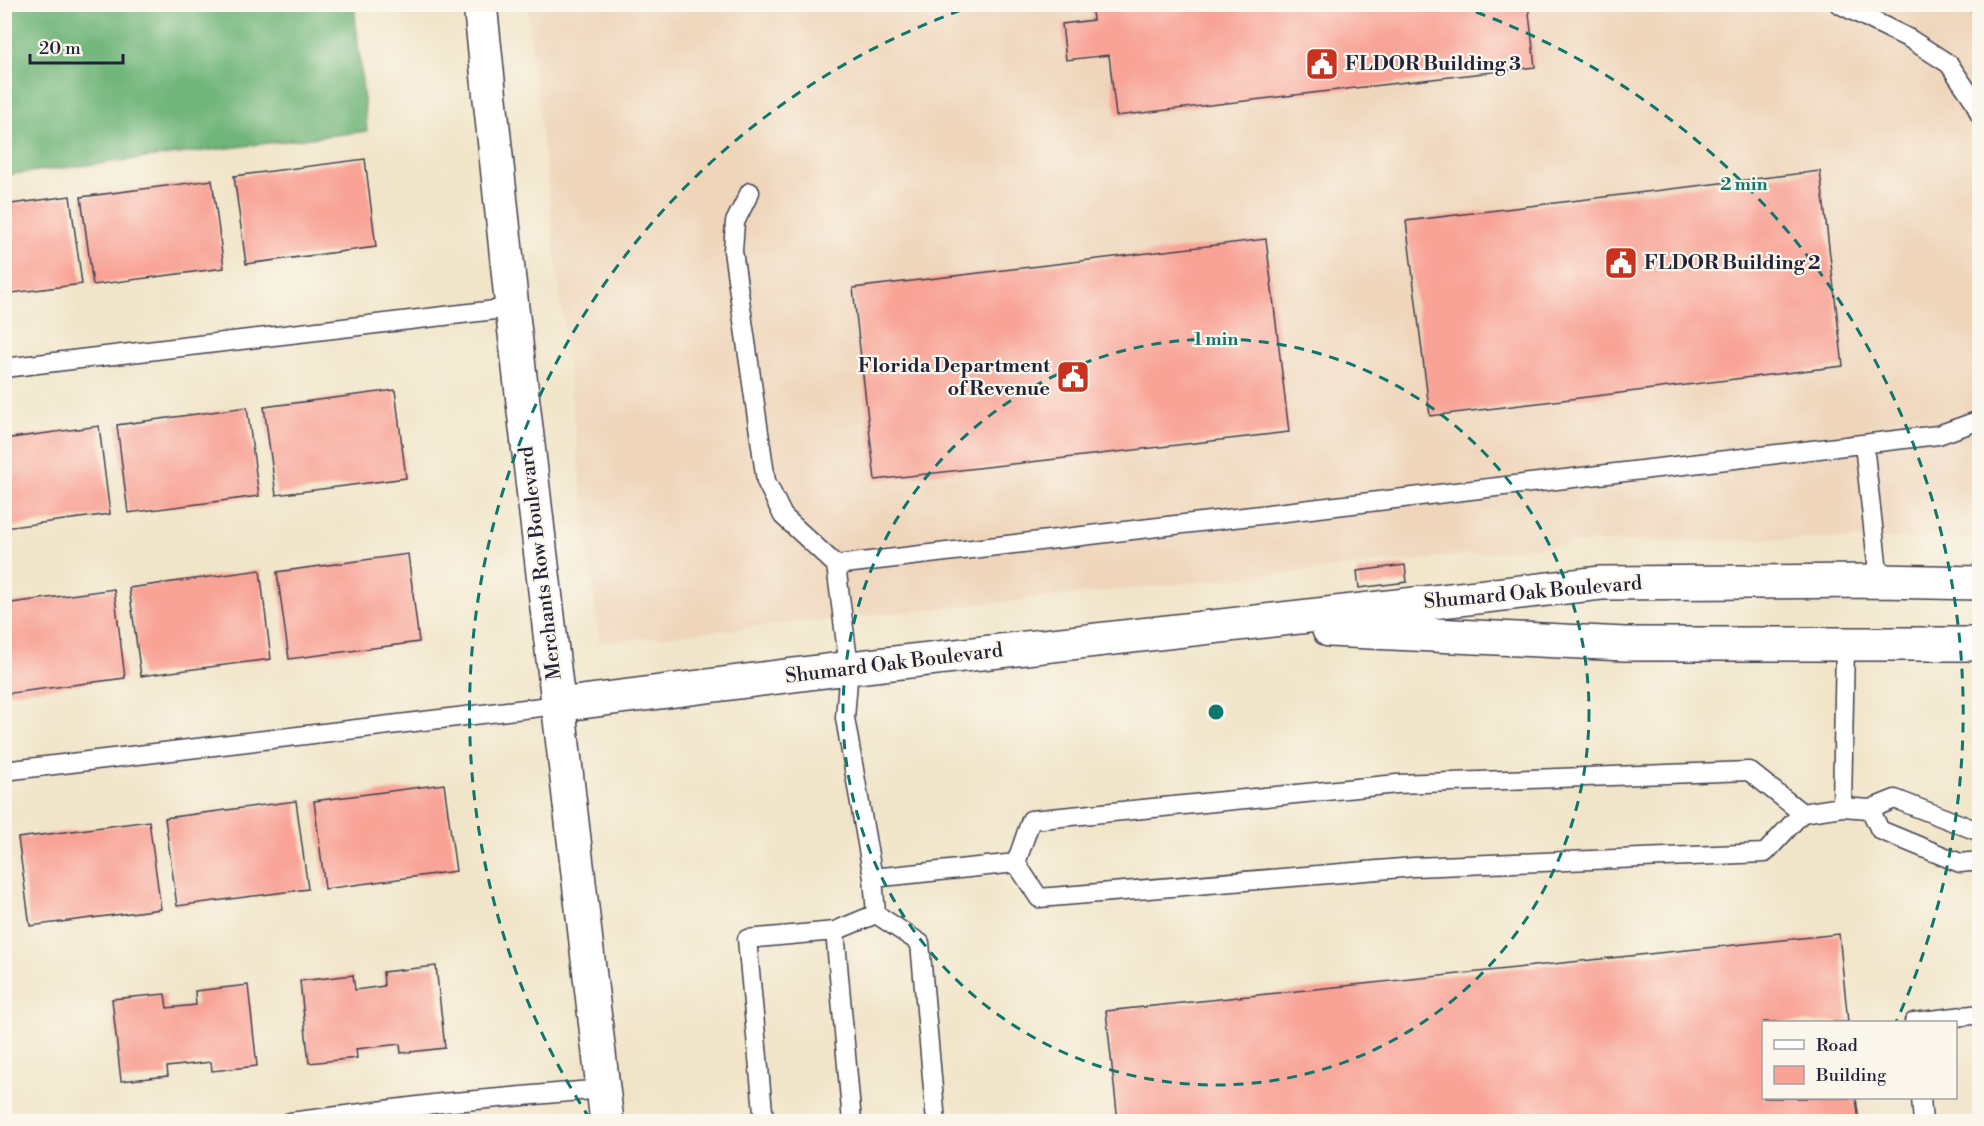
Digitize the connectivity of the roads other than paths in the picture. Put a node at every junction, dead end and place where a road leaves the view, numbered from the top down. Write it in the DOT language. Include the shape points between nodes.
graph roads {
  1 [pos="480,4"];
  2 [pos="1839,4"];
  3 [pos="1980,115"];
  4 [pos="750,192"];
  5 [pos="512,308"];
  6 [pos="4,368"];
  7 [pos="1980,420"];
  8 [pos="1864,444"];
  9 [pos="836,565"];
  10 [pos="1879,581"];
  11 [pos="1980,583"];
  12 [pos="1231,626"];
  13 [pos="1845,644"];
  14 [pos="1980,644"];
  15 [pos="849,668"];
  16 [pos="558,705"];
  17 [pos="4,771"];
  18 [pos="1842,807"];
  19 [pos="1870,809"];
  20 [pos="1802,813"];
  21 [pos="1980,832"];
  22 [pos="1980,861"];
  23 [pos="1016,863"];
  24 [pos="873,878"];
  25 [pos="876,914"];
  26 [pos="836,932"];
  27 [pos="1980,1014"];
  28 [pos="1929,1021"];
  29 [pos="603,1089"];
  30 [pos="1921,1099"];
  31 [pos="290,1122"];
  32 [pos="607,1122"];
  33 [pos="764,1122"];
  34 [pos="852,1122"];
  35 [pos="936,1122"];
  36 [pos="1923,1122"];
  1 -- 5 [label="street, Merchants Row Boulevard"];
  2 -- 3 [label="lane" via="1910,39 1949,64"];
  4 -- 9 [label="lane" via="735,222 734,251 766,481 783,516"];
  5 -- 6 [label="lane"];
  5 -- 16 [label="street, Merchants Row Boulevard"];
  7 -- 8 [label="lane" via="1938,435"];
  8 -- 9 [label="lane"];
  8 -- 10 [label="lane"];
  9 -- 15 [label="lane"];
  10 -- 11 [label="street, Shumard Oak Boulevard"];
  10 -- 12 [label="street, Shumard Oak Boulevard" via="1601,582"];
  12 -- 13 [label="street, Shumard Oak Boulevard" via="1626,644"];
  12 -- 15 [label="street, Shumard Oak Boulevard"];
  13 -- 14 [label="street, Shumard Oak Boulevard"];
  13 -- 18 [label="lane"];
  15 -- 16 [label="street, Shumard Oak Boulevard"];
  15 -- 24 [label="lane" via="845,718"];
  16 -- 17 [label="lane"];
  16 -- 29 [label="street, Merchants Row Boulevard"];
  18 -- 19 [label="lane"];
  18 -- 20 [label="lane"];
  19 -- 21 [label="lane" via="1895,799"];
  19 -- 22 [label="lane" via="1880,830 1960,863"];
  20 -- 23 [label="lane" via="1765,853 1414,867 1039,898"];
  20 -- 23 [label="lane" via="1749,771 1397,784 1031,820"];
  23 -- 24 [label="lane"];
  24 -- 25 [label="lane"];
  25 -- 26 [label="lane"];
  25 -- 35 [label="lane" via="920,944"];
  26 -- 33 [label="lane" via="747,939"];
  26 -- 34 [label="lane"];
  27 -- 28 [label="lane"];
  29 -- 31 [label="lane"];
  29 -- 32 [label="street, Merchants Row Boulevard"];
  30 -- 36 [label="lane"];
}
